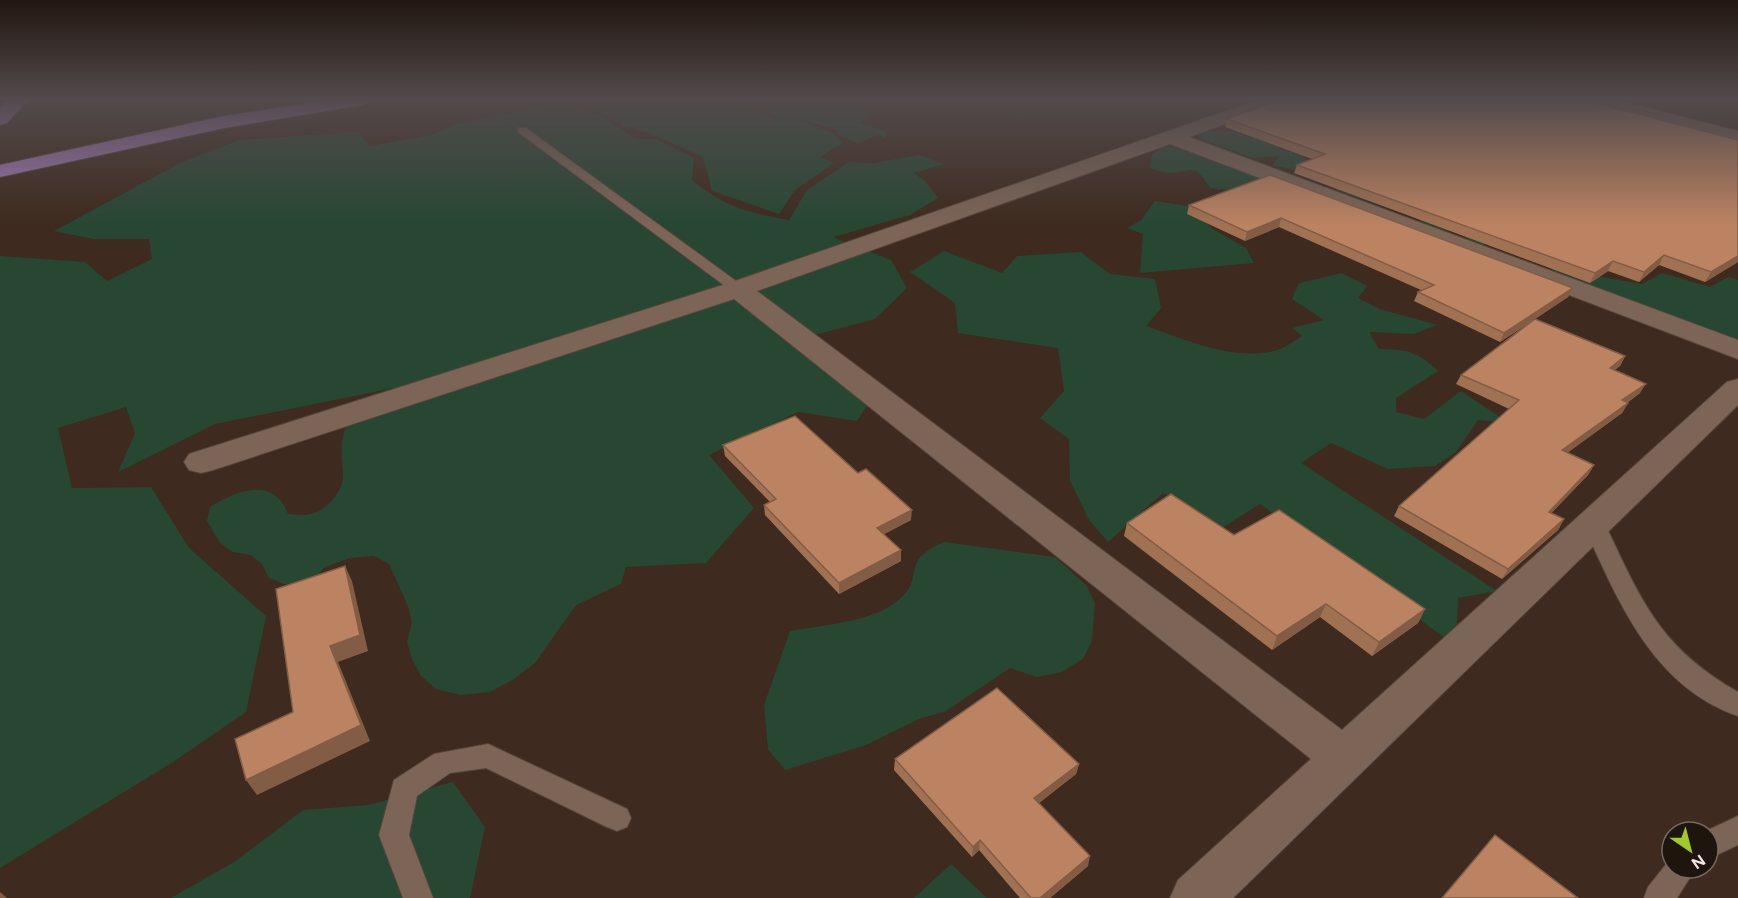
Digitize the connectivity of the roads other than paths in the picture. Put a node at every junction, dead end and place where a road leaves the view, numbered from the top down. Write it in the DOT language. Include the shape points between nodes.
graph roads {
  1 [pos="133,142"];
  2 [pos="538,142"];
  3 [pos="1157,142"];
  4 [pos="1184,142"];
  5 [pos="0,171"];
  6 [pos="738,289"];
  7 [pos="1738,350"];
  8 [pos="1738,388"];
  9 [pos="201,462"];
  10 [pos="1593,522"];
  11 [pos="1738,705"];
  12 [pos="1344,758"];
  13 [pos="618,818"];
  14 [pos="1738,830"];
  15 [pos="1720,839"];
  16 [pos="1672,880"];
  17 [pos="418,898"];
  18 [pos="1196,898"];
  19 [pos="1659,898"];
  1 -- 5 [label="highway"];
  2 -- 6 [label="lane"];
  3 -- 6 [label="street"];
  4 -- 7 [label="street"];
  6 -- 9 [label="street"];
  6 -- 12 [label="street"];
  8 -- 10 [label="street"];
  10 -- 11 [label="lane" via="1635,609 1667,654 1708,688"];
  10 -- 12 [label="street"];
  12 -- 18 [label="street"];
  13 -- 17 [label="lane" via="488,756 444,762 404,789 394,835"];
  14 -- 15 [label="lane"];
  16 -- 19 [label="lane"];
}
